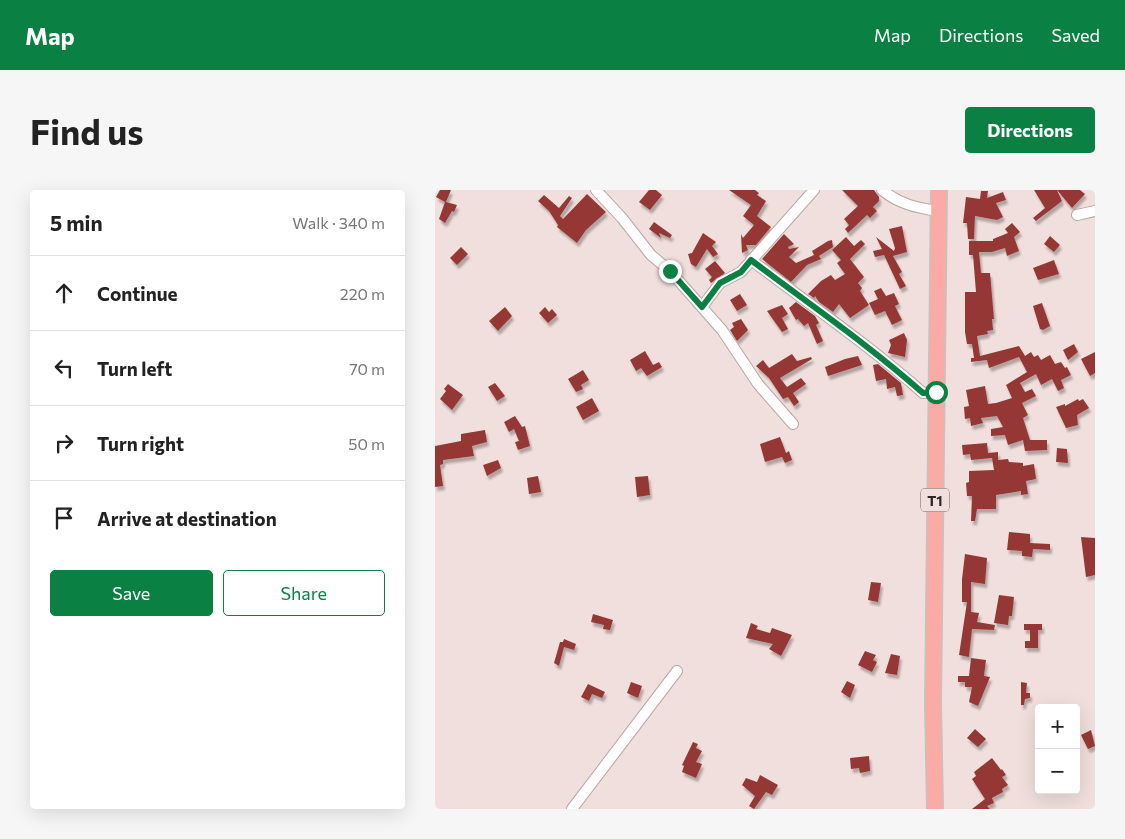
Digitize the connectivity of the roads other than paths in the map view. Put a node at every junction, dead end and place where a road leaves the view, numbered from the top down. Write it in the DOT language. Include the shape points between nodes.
graph roads {
  1 [pos="596,190"];
  2 [pos="814,190"];
  3 [pos="882,190"];
  4 [pos="939,190"];
  5 [pos="938,211"];
  6 [pos="1095,211"];
  7 [pos="1077,215"];
  8 [pos="751,260"];
  9 [pos="702,307"];
  10 [pos="936,392"];
  11 [pos="793,424"];
  12 [pos="677,671"];
  13 [pos="572,809"];
  14 [pos="935,809"];
  1 -- 9 [label="street" via="651,255"];
  2 -- 8 [label="street"];
  3 -- 5 [label="street" via="914,208"];
  4 -- 5 [label="highway, T1"];
  5 -- 10 [label="highway, T1"];
  6 -- 7 [label="street"];
  8 -- 9 [label="street" via="741,272 720,283"];
  8 -- 10 [label="street" via="879,354 923,393"];
  9 -- 11 [label="street" via="734,346 758,384"];
  10 -- 14 [label="highway, T1"];
  12 -- 13 [label="street"];
}
